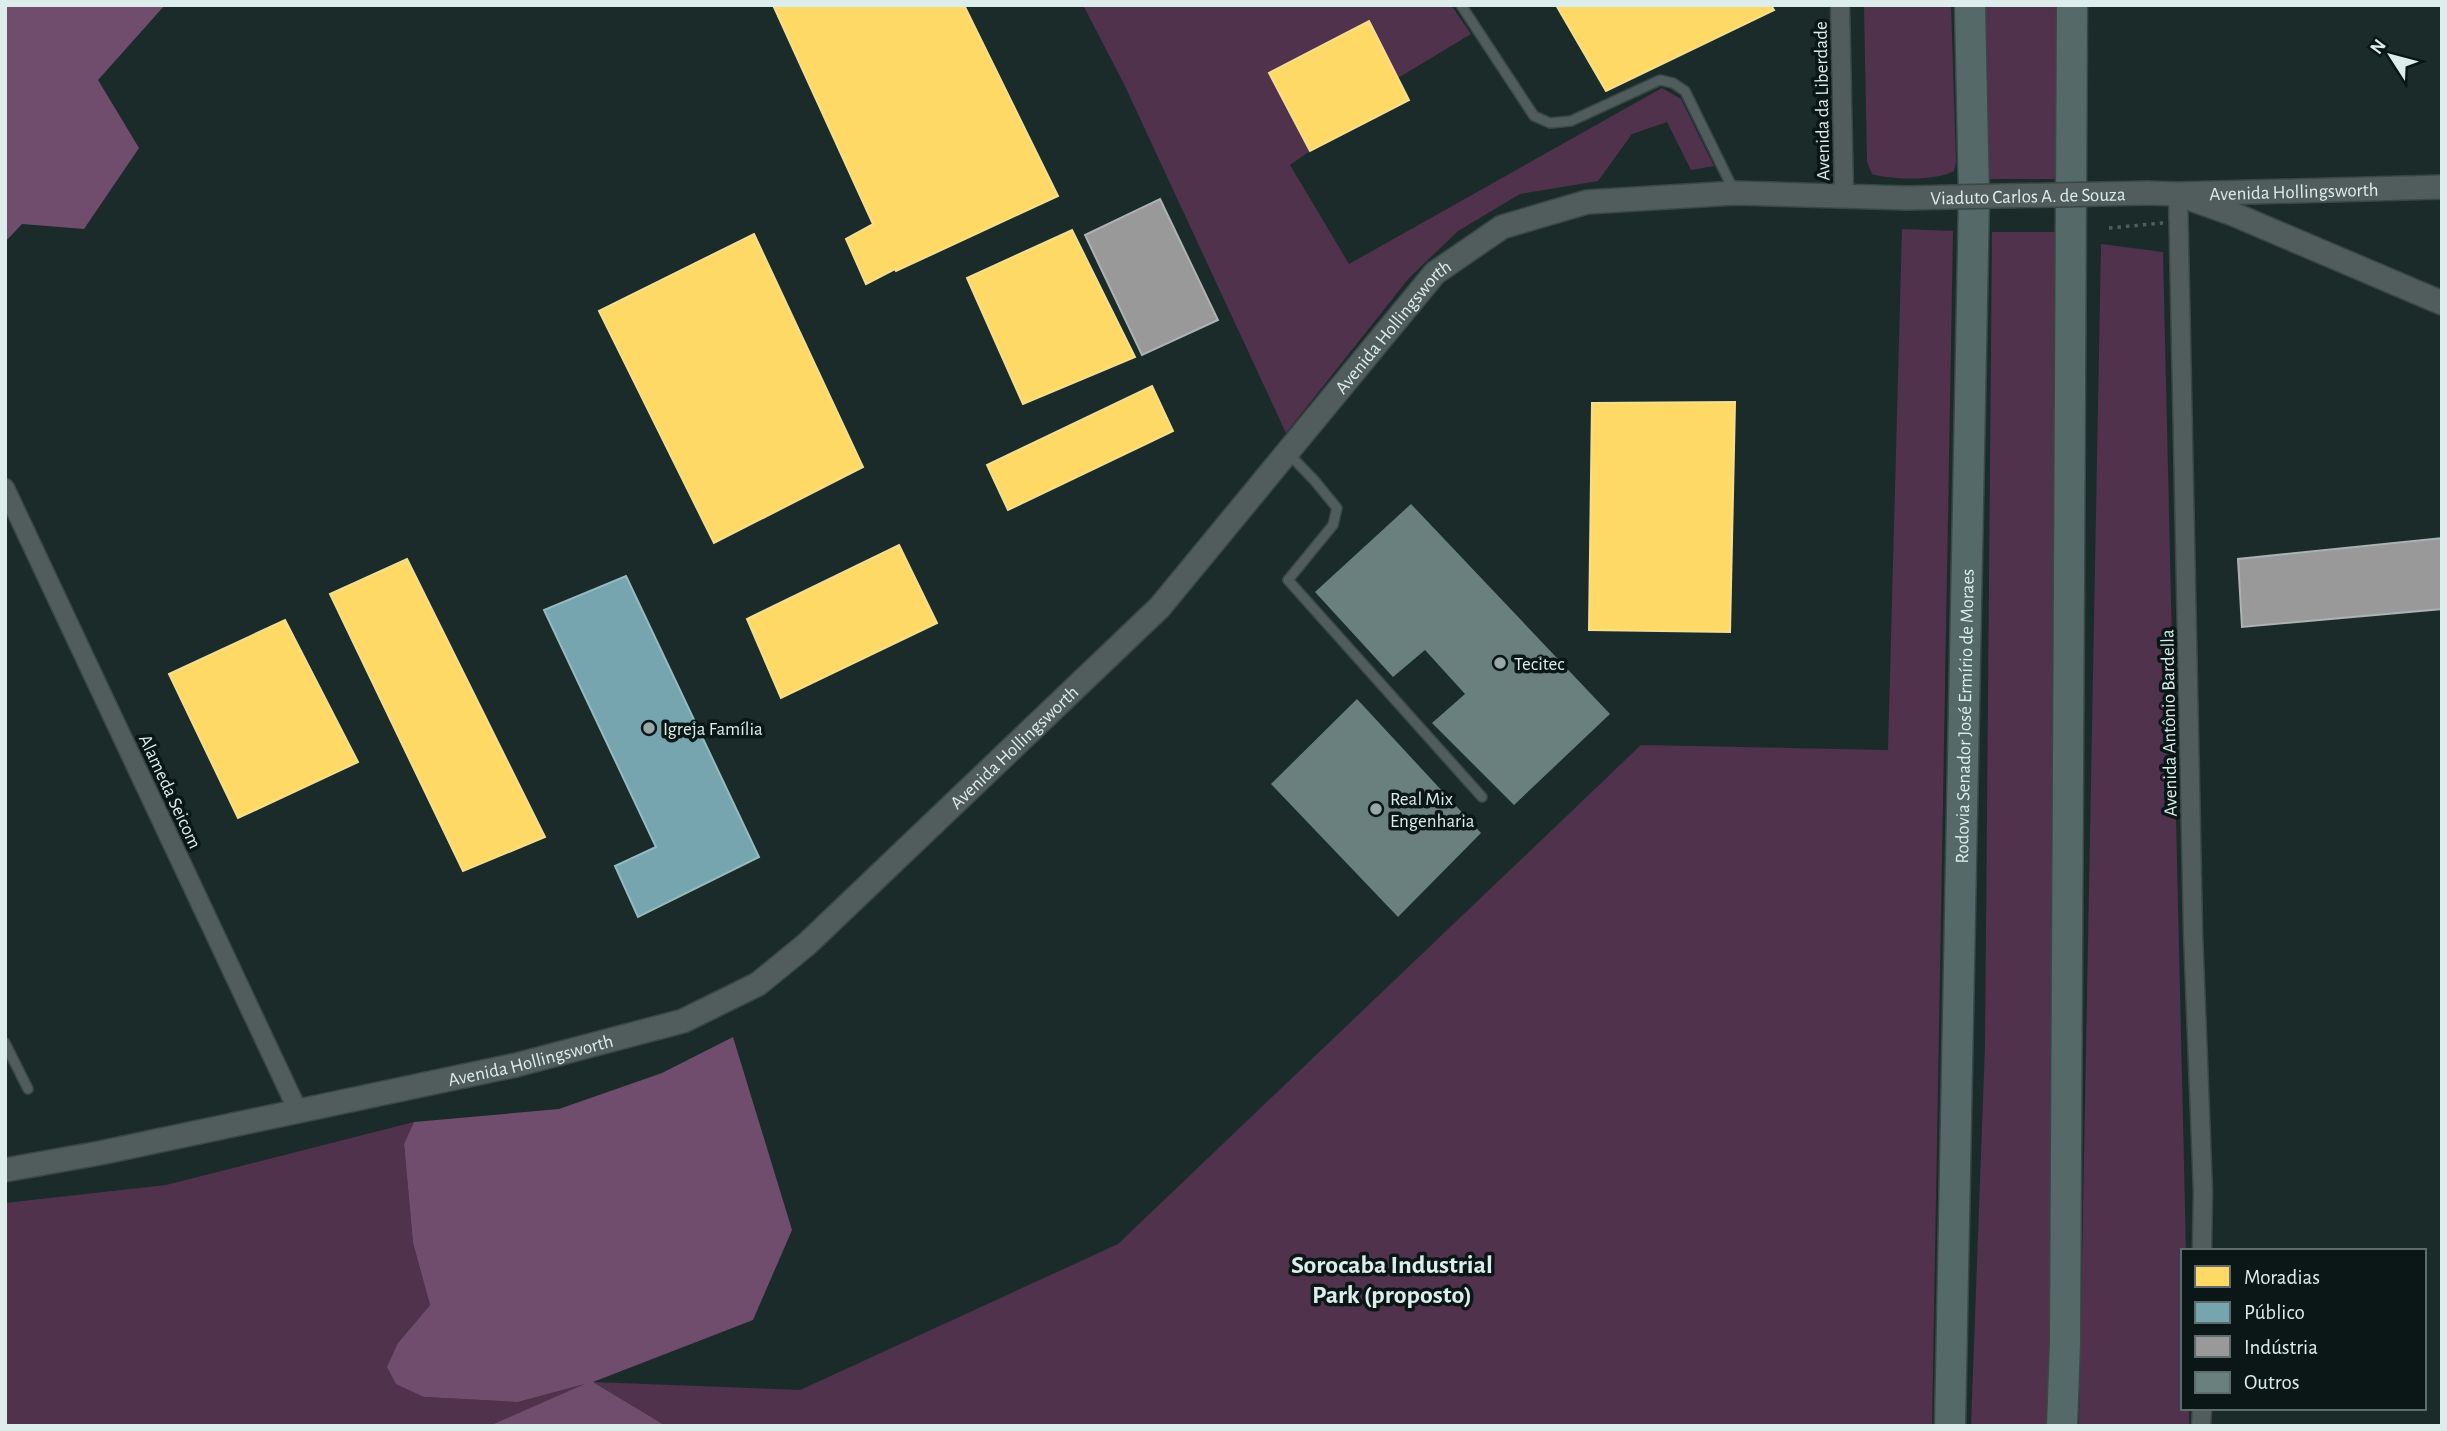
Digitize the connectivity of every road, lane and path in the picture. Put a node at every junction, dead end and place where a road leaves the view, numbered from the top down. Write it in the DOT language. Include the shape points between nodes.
graph roads {
  1 [pos="1461,5"];
  2 [pos="1840,5"];
  3 [pos="1970,5"];
  4 [pos="2073,5"];
  5 [pos="2442,187"];
  6 [pos="1735,193"];
  7 [pos="2147,193"];
  8 [pos="2178,194"];
  9 [pos="1844,195"];
  10 [pos="1907,198"];
  11 [pos="2151,224"];
  12 [pos="2109,228"];
  13 [pos="2442,303"];
  14 [pos="1286,452"];
  15 [pos="5,488"];
  16 [pos="1482,797"];
  17 [pos="5,1044"];
  18 [pos="28,1089"];
  19 [pos="298,1111"];
  20 [pos="5,1171"];
  21 [pos="2202,1249"];
  22 [pos="1950,1426"];
  23 [pos="2062,1426"];
  1 -- 6 [label="lane" via="1534,116 1550,123 1572,121 1660,80 1673,83 1685,92"];
  2 -- 9 [label="street, Avenida da Liberdade"];
  3 -- 22 [label="highway, Rodovia Senador José Ermírio de Moraes" via="1974,197"];
  4 -- 23 [label="highway"];
  5 -- 8 [label="main road, Avenida Hollingsworth"];
  6 -- 9 [label="main road, Avenida Hollingsworth"];
  6 -- 14 [label="main road, Avenida Hollingsworth" via="1587,202 1502,228 1435,273"];
  7 -- 8 [label="main road, Avenida Hollingsworth"];
  7 -- 10 [label="main road, Viaduto Carlos A. de Souza, bridge"];
  8 -- 13 [label="main road"];
  8 -- 21 [label="street, Avenida Antônio Bardella"];
  9 -- 10 [label="main road, Avenida Hollingsworth"];
  11 -- 12 [label="path"];
  14 -- 16 [label="lane" via="1337,508 1334,525 1288,580"];
  14 -- 19 [label="main road, Avenida Hollingsworth" via="1160,607 807,944 758,984 683,1021 516,1065"];
  15 -- 19 [label="street, Alameda Seicom"];
  17 -- 18 [label="lane"];
  19 -- 20 [label="main road, Avenida Hollingsworth"];
}
